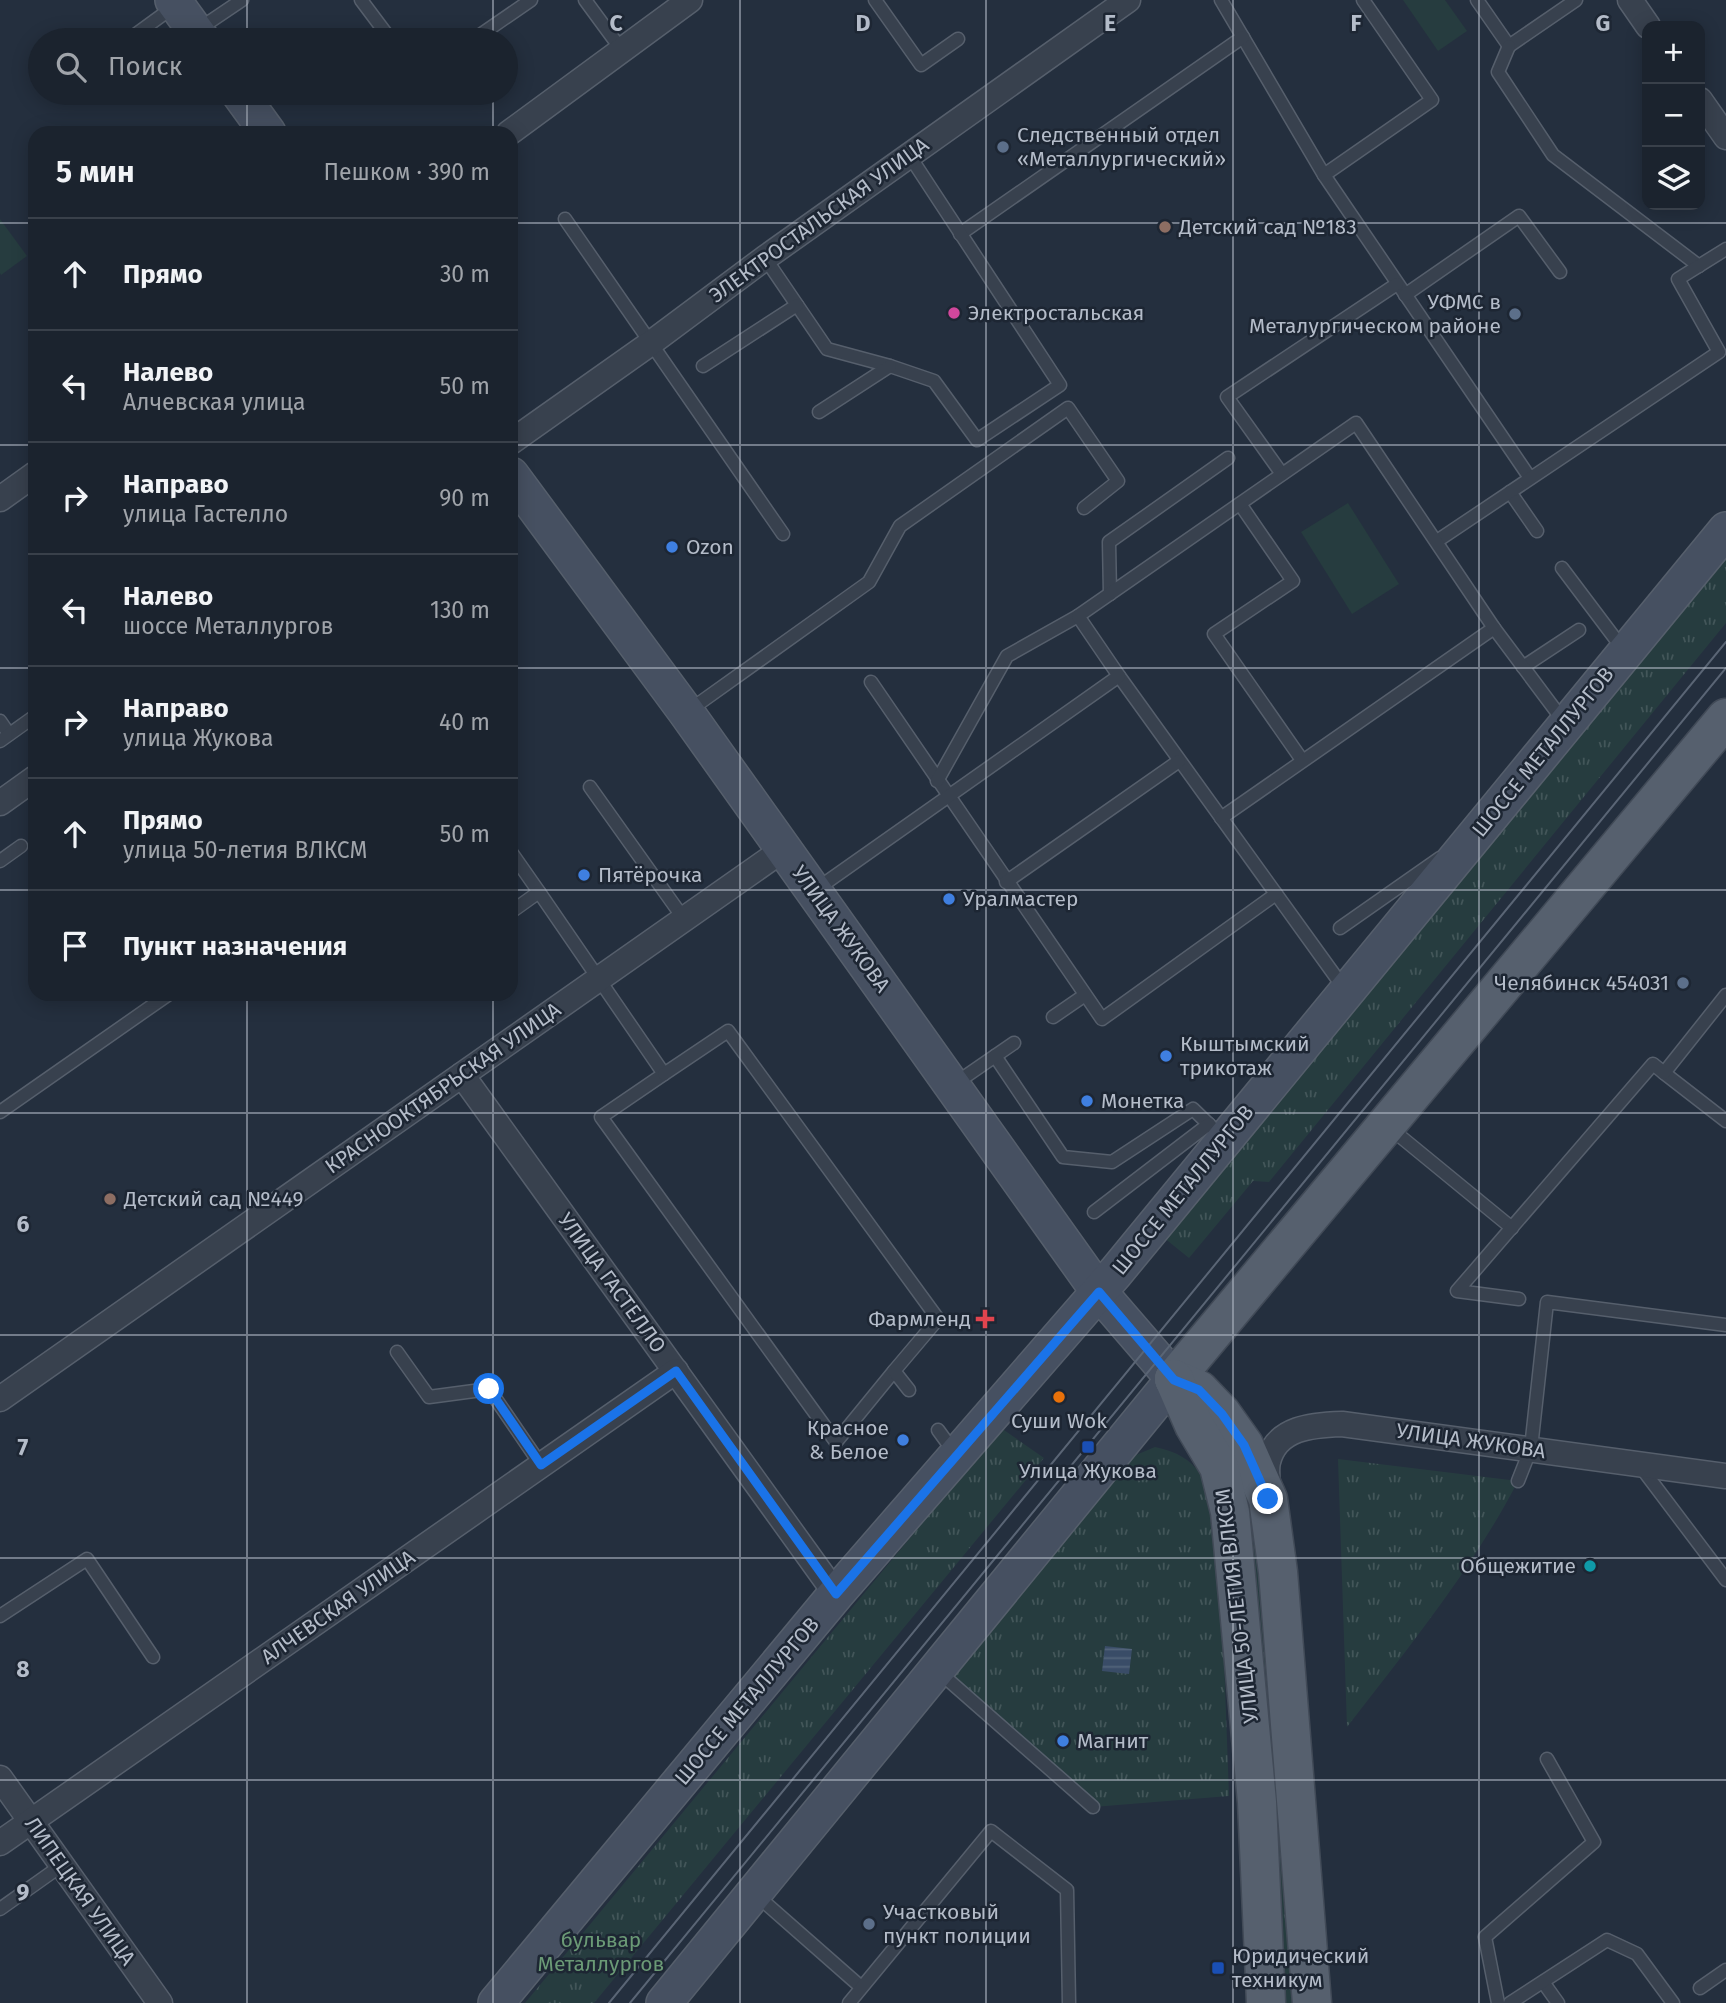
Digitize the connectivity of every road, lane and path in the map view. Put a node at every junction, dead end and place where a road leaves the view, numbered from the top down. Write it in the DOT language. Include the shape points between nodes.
graph roads {
  1 [pos="242,0"];
  2 [pos="361,0"];
  3 [pos="531,0"];
  4 [pos="585,0"];
  5 [pos="875,0"];
  6 [pos="1128,0"];
  7 [pos="1221,0"];
  8 [pos="1363,0"];
  9 [pos="1477,0"];
  10 [pos="1576,0"];
  11 [pos="1632,1"];
  12 [pos="678,3"];
  13 [pos="187,19"];
  14 [pos="1645,21"];
  15 [pos="162,28"];
  16 [pos="382,28"];
  17 [pos="490,28"];
  18 [pos="1243,37"];
  19 [pos="958,39"];
  20 [pos="1509,46"];
  21 [pos="621,49"];
  22 [pos="248,105"];
  23 [pos="1705,107"];
  24 [pos="263,126"];
  25 [pos="518,126"];
  26 [pos="1726,138"];
  27 [pos="909,155"];
  28 [pos="1324,175"];
  29 [pos="565,219"];
  30 [pos="960,234"];
  31 [pos="1726,249"];
  32 [pos="765,258"];
  33 [pos="1699,266"];
  34 [pos="1560,272"];
  35 [pos="1401,290"];
  36 [pos="797,305"];
  37 [pos="651,343"];
  38 [pos="703,366"];
  39 [pos="890,366"];
  40 [pos="819,412"];
  41 [pos="518,437"];
  42 [pos="1228,458"];
  43 [pos="1282,474"];
  44 [pos="1530,478"];
  45 [pos="28,479"];
  46 [pos="518,484"];
  47 [pos="1510,492"];
  48 [pos="0,499"];
  49 [pos="1240,504"];
  50 [pos="1084,508"];
  51 [pos="1726,530"];
  52 [pos="1537,531"];
  53 [pos="783,534"];
  54 [pos="1437,541"];
  55 [pos="1562,568"];
  56 [pos="1110,594"];
  57 [pos="1078,616"];
  58 [pos="1494,628"];
  59 [pos="1579,630"];
  60 [pos="1626,652"];
  61 [pos="1523,667"];
  62 [pos="1119,676"];
  63 [pos="871,682"];
  64 [pos="687,712"];
  65 [pos="1726,718"];
  66 [pos="0,721"];
  67 [pos="28,721"];
  68 [pos="1566,725"];
  69 [pos="5,738"];
  70 [pos="1302,760"];
  71 [pos="1179,761"];
  72 [pos="937,781"];
  73 [pos="28,782"];
  74 [pos="590,787"];
  75 [pos="2,796"];
  76 [pos="948,797"];
  77 [pos="1221,818"];
  78 [pos="1479,830"];
  79 [pos="21,846"];
  80 [pos="784,849"];
  81 [pos="0,861"];
  82 [pos="518,862"];
  83 [pos="1006,882"];
  84 [pos="814,891"];
  85 [pos="539,892"];
  86 [pos="1276,894"];
  87 [pos="518,907"];
  88 [pos="684,919"];
  89 [pos="1340,928"];
  90 [pos="599,979"];
  91 [pos="1346,992"];
  92 [pos="1085,995"];
  93 [pos="1726,995"];
  94 [pos="159,1001"];
  95 [pos="1053,1017"];
  96 [pos="1014,1043"];
  97 [pos="995,1056"];
  98 [pos="1664,1073"];
  99 [pos="664,1074"];
  100 [pos="462,1075"];
  101 [pos="952,1085"];
  102 [pos="0,1112"];
  103 [pos="1726,1121"];
  104 [pos="1386,1125"];
  105 [pos="1217,1132"];
  106 [pos="1094,1212"];
  107 [pos="1512,1227"];
  108 [pos="1099,1292"];
  109 [pos="1519,1299"];
  110 [pos="1726,1325"];
  111 [pos="397,1353"];
  112 [pos="676,1371"];
  113 [pos="894,1371"];
  114 [pos="1174,1380"];
  115 [pos="909,1390"];
  116 [pos="0,1399"];
  117 [pos="1531,1448"];
  118 [pos="541,1465"];
  119 [pos="1640,1465"];
  120 [pos="1726,1476"];
  121 [pos="1518,1481"];
  122 [pos="1268,1499"];
  123 [pos="1726,1580"];
  124 [pos="836,1594"];
  125 [pos="0,1616"];
  126 [pos="153,1657"];
  127 [pos="937,1669"];
  128 [pos="1547,1759"];
  129 [pos="0,1778"];
  130 [pos="1093,1807"];
  131 [pos="31,1822"];
  132 [pos="0,1843"];
  133 [pos="62,1865"];
  134 [pos="754,1893"];
  135 [pos="0,1909"];
  136 [pos="1726,1970"];
  137 [pos="1543,1982"];
  138 [pos="861,1987"];
  139 [pos="1700,1988"];
  140 [pos="160,2003"];
  141 [pos="496,2003"];
  142 [pos="664,2003"];
  143 [pos="849,2003"];
  144 [pos="1069,2003"];
  145 [pos="1266,2003"];
  146 [pos="1312,2003"];
  147 [pos="1498,2003"];
  148 [pos="1510,2003"];
  149 [pos="1558,2003"];
  150 [pos="1673,2003"];
  1 -- 13 [label="lane"];
  2 -- 16 [label="lane"];
  3 -- 17 [label="lane"];
  4 -- 21 [label="lane"];
  5 -- 19 [label="lane" via="921,65"];
  6 -- 27 [label="street, ЭЛЕКТРОСТАЛЬСКАЯ УЛИЦА"];
  7 -- 18 [label="lane"];
  8 -- 28 [label="lane" via="1432,100"];
  9 -- 20 [label="lane"];
  10 -- 20 [label="lane"];
  11 -- 14 [label="street"];
  12 -- 21 [label="street"];
  13 -- 15 [label="lane"];
  18 -- 28 [label="lane"];
  18 -- 30 [label="lane"];
  20 -- 33 [label="lane" via="1498,72 1553,155"];
  21 -- 25 [label="street"];
  22 -- 24 [label="main road"];
  23 -- 26 [label="street"];
  27 -- 30 [label="lane"];
  27 -- 32 [label="street, ЭЛЕКТРОСТАЛЬСКАЯ УЛИЦА"];
  28 -- 35 [label="lane"];
  29 -- 37 [label="lane"];
  30 -- 39 [label="lane" via="1060,385 977,440 934,381"];
  31 -- 33 [label="lane"];
  32 -- 36 [label="lane"];
  32 -- 37 [label="street, ЭЛЕКТРОСТАЛЬСКАЯ УЛИЦА"];
  33 -- 44 [label="lane" via="1678,279 1719,352"];
  34 -- 35 [label="lane" via="1519,216"];
  35 -- 43 [label="lane" via="1227,397"];
  35 -- 44 [label="lane"];
  36 -- 38 [label="lane"];
  36 -- 39 [label="lane" via="827,349"];
  37 -- 41 [label="street, ЭЛЕКТРОСТАЛЬСКАЯ УЛИЦА"];
  37 -- 53 [label="lane"];
  39 -- 40 [label="lane"];
  42 -- 56 [label="lane" via="1109,542"];
  43 -- 49 [label="lane"];
  43 -- 54 [label="lane" via="1356,423"];
  44 -- 47 [label="lane"];
  45 -- 48 [label="street"];
  46 -- 64 [label="main road, УЛИЦА ЖУКОВА"];
  47 -- 52 [label="lane"];
  47 -- 54 [label="lane"];
  49 -- 56 [label="lane"];
  49 -- 70 [label="lane" via="1293,581 1214,634"];
  50 -- 64 [label="lane" via="1118,481 1068,408 900,526 869,582"];
  51 -- 60 [label="main road, ШОССЕ МЕТАЛЛУРГОВ"];
  54 -- 58 [label="lane"];
  55 -- 60 [label="lane"];
  56 -- 57 [label="lane"];
  57 -- 62 [label="lane"];
  57 -- 72 [label="lane" via="1007,656"];
  58 -- 61 [label="lane"];
  58 -- 70 [label="lane"];
  59 -- 61 [label="lane"];
  60 -- 68 [label="main road, ШОССЕ МЕТАЛЛУРГОВ"];
  61 -- 68 [label="lane"];
  62 -- 71 [label="lane"];
  62 -- 76 [label="lane"];
  63 -- 72 [label="lane"];
  64 -- 80 [label="main road, УЛИЦА ЖУКОВА"];
  65 -- 104 [label="main road"];
  66 -- 69 [label="lane"];
  67 -- 69 [label="lane"];
  68 -- 78 [label="main road, ШОССЕ МЕТАЛЛУРГОВ"];
  70 -- 77 [label="lane"];
  71 -- 77 [label="lane"];
  71 -- 83 [label="lane"];
  72 -- 76 [label="lane"];
  73 -- 75 [label="street"];
  74 -- 88 [label="lane"];
  76 -- 83 [label="lane"];
  76 -- 84 [label="lane"];
  77 -- 86 [label="lane"];
  78 -- 89 [label="lane"];
  78 -- 91 [label="main road, ШОССЕ МЕТАЛЛУРГОВ"];
  79 -- 81 [label="lane"];
  80 -- 84 [label="main road, УЛИЦА ЖУКОВА"];
  80 -- 88 [label="street, КРАСНООКТЯБРЬСКАЯ УЛИЦА"];
  82 -- 85 [label="lane"];
  83 -- 92 [label="lane"];
  84 -- 101 [label="main road, УЛИЦА ЖУКОВА"];
  85 -- 87 [label="lane"];
  85 -- 90 [label="lane"];
  86 -- 91 [label="lane"];
  86 -- 92 [label="lane" via="1101,1019"];
  88 -- 90 [label="street, КРАСНООКТЯБРЬСКАЯ УЛИЦА"];
  90 -- 99 [label="lane"];
  90 -- 100 [label="street, КРАСНООКТЯБРЬСКАЯ УЛИЦА"];
  91 -- 105 [label="main road, ШОССЕ МЕТАЛЛУРГОВ"];
  92 -- 95 [label="lane"];
  93 -- 98 [label="lane"];
  94 -- 102 [label="lane"];
  96 -- 97 [label="lane"];
  97 -- 101 [label="lane"];
  97 -- 105 [label="lane" via="1063,1157 1112,1162 1193,1109"];
  98 -- 103 [label="lane"];
  98 -- 107 [label="lane" via="1653,1064"];
  99 -- 113 [label="lane" via="728,1031 938,1318"];
  99 -- 113 [label="lane" via="601,1117 836,1442"];
  100 -- 112 [label="street, УЛИЦА ГАСТЕЛЛО"];
  100 -- 116 [label="street, КРАСНООКТЯБРЬСКАЯ УЛИЦА"];
  101 -- 108 [label="main road, УЛИЦА ЖУКОВА"];
  104 -- 107 [label="lane"];
  104 -- 114 [label="main road"];
  105 -- 106 [label="lane"];
  105 -- 108 [label="main road, ШОССЕ МЕТАЛЛУРГОВ"];
  107 -- 109 [label="lane" via="1457,1291"];
  108 -- 114 [label="main road, УЛИЦА ЖУКОВА"];
  108 -- 124 [label="main road, ШОССЕ МЕТАЛЛУРГОВ" via="947,1443"];
  110 -- 117 [label="lane" via="1547,1302"];
  111 -- 118 [label="lane" via="429,1397 489,1389"];
  112 -- 118 [label="street, АЛЧЕВСКАЯ УЛИЦА"];
  112 -- 124 [label="street, УЛИЦА ГАСТЕЛЛО"];
  113 -- 115 [label="lane"];
  114 -- 122 [label="main road, УЛИЦА 50-ЛЕТИЯ ВЛКСМ" via="1199,1390 1222,1414 1244,1445"];
  114 -- 127 [label="main road"];
  114 -- 145 [label="main road, УЛИЦА 50-ЛЕТИЯ ВЛКСМ" via="1219,1467 1230,1512 1258,1802"];
  117 -- 119 [label="street, УЛИЦА ЖУКОВА"];
  117 -- 121 [label="lane"];
  117 -- 122 [label="street, УЛИЦА ЖУКОВА" via="1342,1424 1309,1425 1288,1433 1275,1446 1268,1462"];
  118 -- 131 [label="street, АЛЧЕВСКАЯ УЛИЦА"];
  119 -- 120 [label="street, УЛИЦА ЖУКОВА"];
  119 -- 123 [label="lane"];
  122 -- 146 [label="main road, УЛИЦА 50-ЛЕТИЯ ВЛКСМ" via="1278,1572"];
  124 -- 141 [label="main road, ШОССЕ МЕТАЛЛУРГОВ"];
  125 -- 126 [label="lane" via="87,1559"];
  127 -- 130 [label="lane"];
  127 -- 134 [label="main road"];
  128 -- 147 [label="lane" via="1594,1842 1485,1937"];
  129 -- 131 [label="street, ЛИПЕЦКАЯ УЛИЦА"];
  131 -- 132 [label="street, АЛЧЕВСКАЯ УЛИЦА"];
  131 -- 133 [label="street, ЛИПЕЦКАЯ УЛИЦА"];
  133 -- 135 [label="lane"];
  133 -- 140 [label="street, ЛИПЕЦКАЯ УЛИЦА"];
  134 -- 138 [label="lane"];
  134 -- 142 [label="main road"];
  136 -- 139 [label="lane"];
  137 -- 148 [label="lane"];
  137 -- 149 [label="lane"];
  137 -- 150 [label="lane" via="1607,1940 1637,1954"];
  138 -- 143 [label="lane"];
  138 -- 144 [label="lane" via="991,1831 1067,1890"];
}
